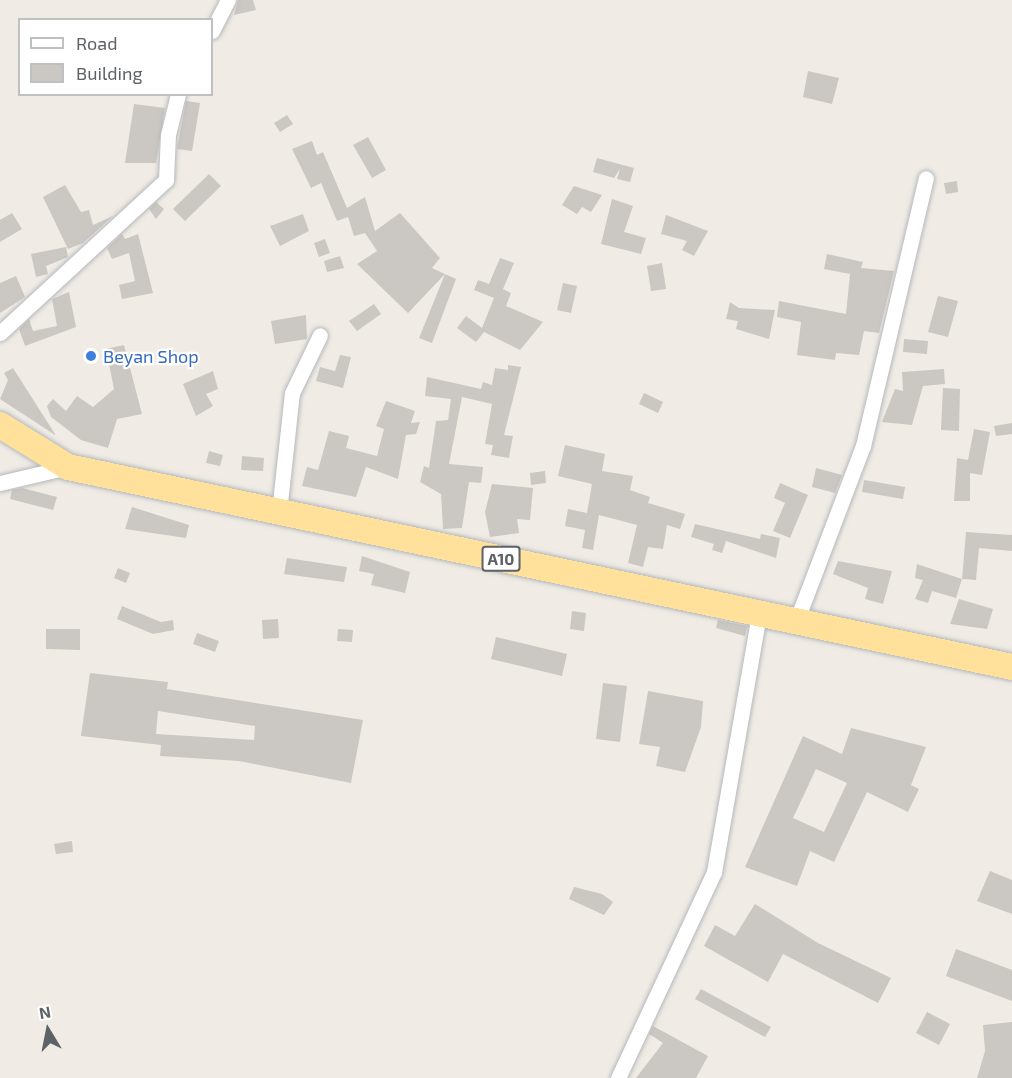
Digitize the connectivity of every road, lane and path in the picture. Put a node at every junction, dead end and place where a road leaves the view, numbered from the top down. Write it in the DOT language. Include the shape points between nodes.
graph roads {
  1 [pos="228,0"];
  2 [pos="213,29"];
  3 [pos="178,96"];
  4 [pos="926,178"];
  5 [pos="0,333"];
  6 [pos="320,335"];
  7 [pos="0,425"];
  8 [pos="68,467"];
  9 [pos="0,483"];
  10 [pos="279,512"];
  11 [pos="759,614"];
  12 [pos="796,621"];
  13 [pos="1012,668"];
  14 [pos="618,1078"];
  1 -- 2 [label="street"];
  3 -- 5 [label="street" via="168,135 166,180"];
  4 -- 12 [label="street" via="863,446"];
  6 -- 10 [label="street" via="292,393"];
  7 -- 8 [label="highway, A10"];
  8 -- 9 [label="street"];
  8 -- 10 [label="highway, A10"];
  10 -- 11 [label="highway, A10"];
  11 -- 12 [label="highway, A10"];
  11 -- 14 [label="street" via="714,872"];
  12 -- 13 [label="highway, A10"];
}
